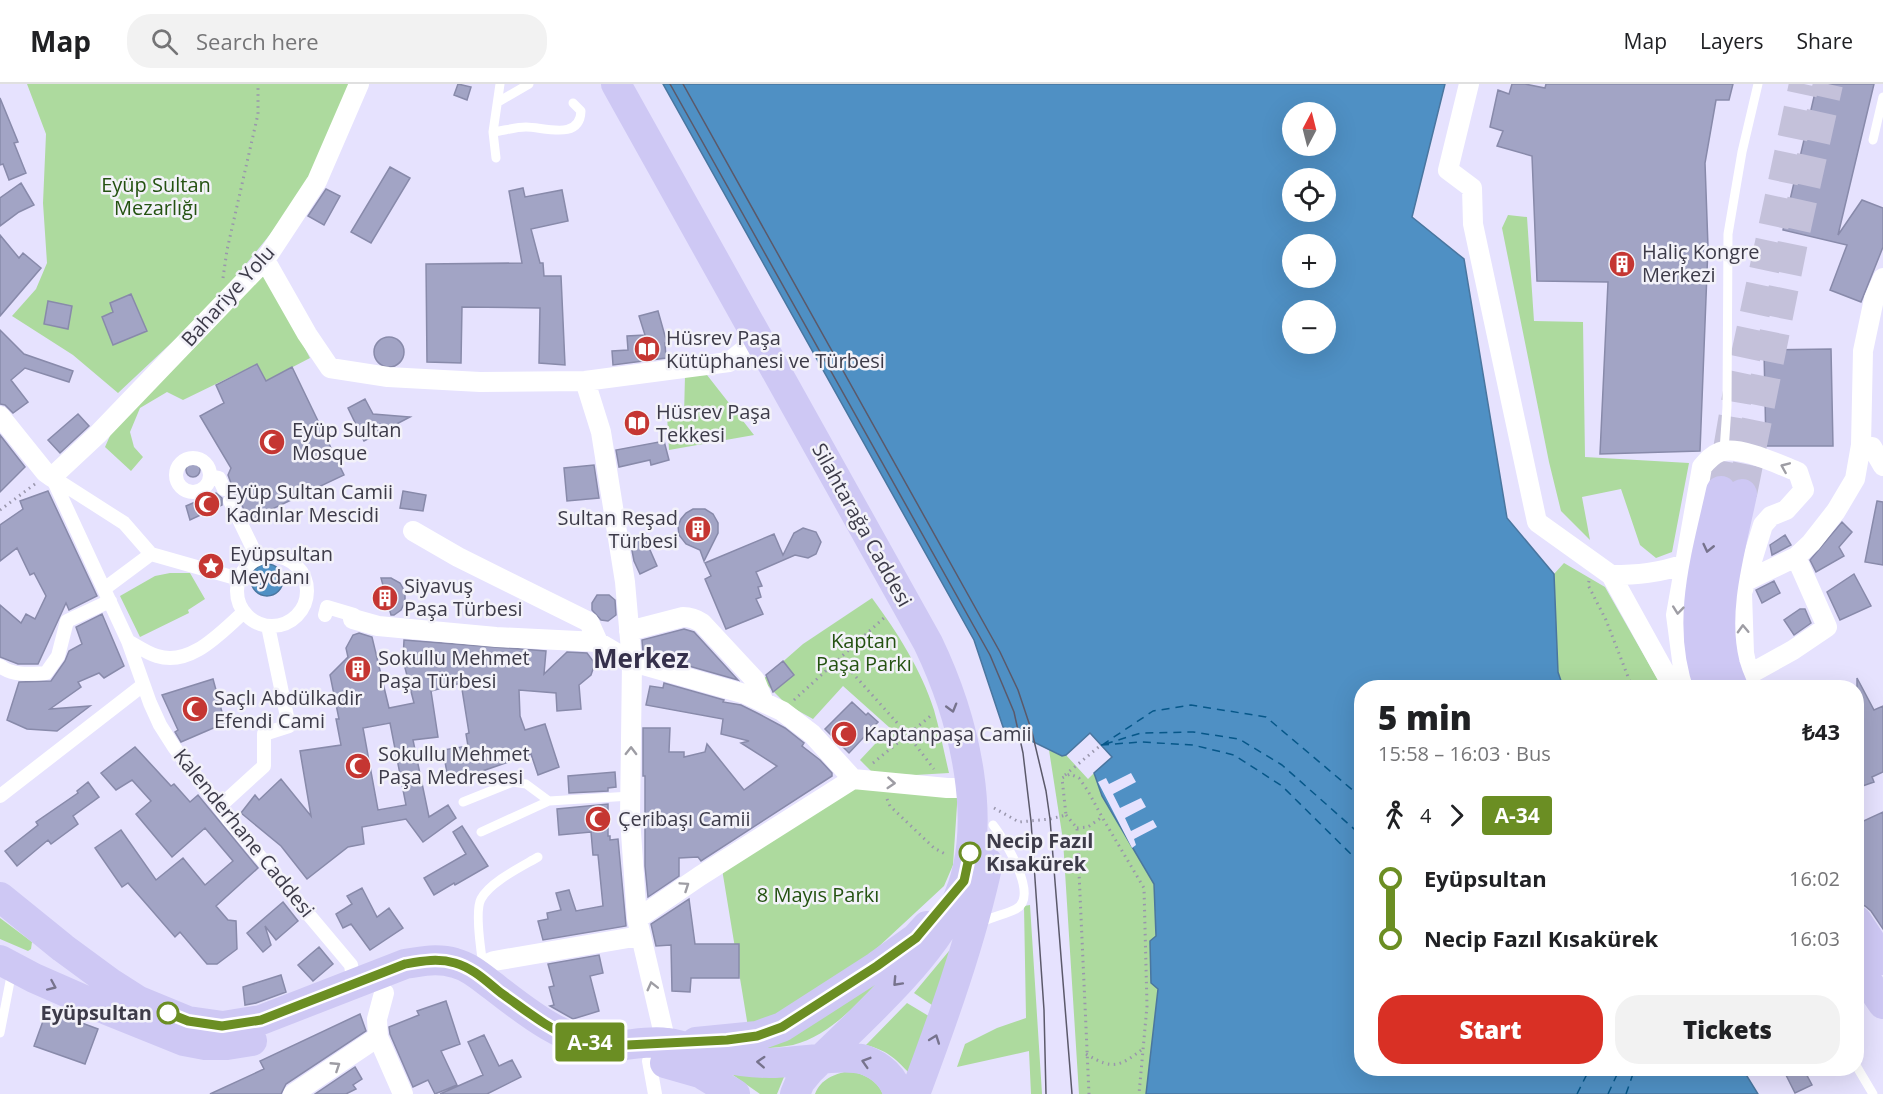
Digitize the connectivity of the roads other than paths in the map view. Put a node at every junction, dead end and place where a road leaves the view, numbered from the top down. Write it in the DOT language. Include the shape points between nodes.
graph roads {
  1 [pos="359,84"];
  2 [pos="500,84"];
  3 [pos="529,84"];
  4 [pos="616,84"];
  5 [pos="638,84"];
  6 [pos="1469,84"];
  7 [pos="1758,84"];
  8 [pos="1883,97"];
  9 [pos="498,102"];
  10 [pos="573,103"];
  11 [pos="493,132"];
  12 [pos="1873,141"];
  13 [pos="496,158"];
  14 [pos="265,260"];
  15 [pos="1883,278"];
  16 [pos="758,339"];
  17 [pos="585,381"];
  18 [pos="0,416"];
  19 [pos="1861,445"];
  20 [pos="1724,451"];
  21 [pos="1883,466"];
  22 [pos="50,476"];
  23 [pos="210,476"];
  24 [pos="412,531"];
  25 [pos="151,554"];
  26 [pos="1796,557"];
  27 [pos="258,559"];
  28 [pos="1685,564"];
  29 [pos="1611,575"];
  30 [pos="239,579"];
  31 [pos="1746,581"];
  32 [pos="107,595"];
  33 [pos="305,605"];
  34 [pos="244,612"];
  35 [pos="353,618"];
  36 [pos="268,626"];
  37 [pos="629,631"];
  38 [pos="128,641"];
  39 [pos="598,642"];
  40 [pos="632,662"];
  41 [pos="0,666"];
  42 [pos="1670,680"];
  43 [pos="1687,680"];
  44 [pos="1707,680"];
  45 [pos="1741,680"];
  46 [pos="1744,680"];
  47 [pos="1748,680"];
  48 [pos="143,685"];
  49 [pos="763,700"];
  50 [pos="853,780"];
  51 [pos="958,788"];
  52 [pos="0,796"];
  53 [pos="631,796"];
  54 [pos="549,801"];
  55 [pos="463,802"];
  56 [pos="219,807"];
  57 [pos="993,816"];
  58 [pos="481,832"];
  59 [pos="538,857"];
  60 [pos="966,873"];
  61 [pos="0,897"];
  62 [pos="638,927"];
  63 [pos="971,929"];
  64 [pos="1864,932"];
  65 [pos="46,934"];
  66 [pos="1883,960"];
  67 [pos="6,963"];
  68 [pos="478,968"];
  69 [pos="354,985"];
  70 [pos="1871,987"];
  71 [pos="384,993"];
  72 [pos="1883,1027"];
  73 [pos="0,1033"];
  74 [pos="378,1037"];
  75 [pos="656,1055"];
  76 [pos="819,1060"];
  77 [pos="1862,1076"];
  78 [pos="293,1094"];
  79 [pos="403,1094"];
  80 [pos="655,1094"];
  81 [pos="695,1094"];
  82 [pos="735,1094"];
  83 [pos="795,1094"];
  84 [pos="898,1094"];
  85 [pos="915,1094"];
  86 [pos="1873,1094"];
  1 -- 14 [label="street, Bahariye Yolu" via="317,181"];
  2 -- 9 [label="lane"];
  3 -- 9 [label="lane"];
  4 -- 16 [label="main road, Silahtarağa Caddesi"];
  5 -- 57 [label="main road, Silahtarağa Caddesi" via="953,651 978,723"];
  6 -- 29 [label="street" via="1448,170 1472,188 1473,224 1537,522"];
  7 -- 20 [label="lane" via="1728,234"];
  8 -- 12 [label="lane"];
  9 -- 11 [label="lane"];
  10 -- 11 [label="lane" via="581,111 574,127 555,132 524,127"];
  11 -- 13 [label="lane"];
  14 -- 17 [label="street" via="330,368 388,377"];
  14 -- 22 [label="street, Bahariye Yolu" via="105,427"];
  15 -- 19 [label="street" via="1874,299 1863,351"];
  16 -- 17 [label="street" via="729,362"];
  16 -- 51 [label="main road, Silahtarağa Caddesi, one-way" via="933,653 965,755"];
  17 -- 37 [label="street" via="601,432"];
  18 -- 22 [label="street"];
  19 -- 21 [label="street" via="1872,447"];
  19 -- 26 [label="street" via="1855,479 1836,511"];
  20 -- 28 [label="street" via="1710,457 1702,467"];
  31 -- 20 [label="street, one-way" via="1763,525 1771,516 1786,510 1804,490 1798,472 1746,454"];
  22 -- 25 [label="street" via="124,523"];
  22 -- 32 [label="street, Kalenderhane Caddesi"];
  23 -- 27 [label="street" via="219,478"];
  24 -- 39 [label="street" via="589,622"];
  25 -- 30 [label="street"];
  25 -- 32 [label="street"];
  26 -- 31 [label="street"];
  26 -- 47 [label="street" via="1827,627"];
  27 -- 30 [label="street"];
  27 -- 33 [label="street" via="281,557 301,570 308,592"];
  28 -- 29 [label="street" via="1644,575"];
  28 -- 43 [label="street, one-way" via="1676,615"];
  29 -- 42 [label="street"];
  30 -- 34 [label="street" via="237,597"];
  46 -- 31 [label="street, one-way" via="1742,593"];
  32 -- 38 [label="street, Kalenderhane Caddesi"];
  32 -- 41 [label="street" via="67,621 58,656 46,673 27,675"];
  33 -- 35 [label="street" via="326,613 327,607"];
  33 -- 36 [label="street" via="290,622"];
  34 -- 36 [label="street"];
  34 -- 38 [label="street" via="190,654 174,659 157,656"];
  35 -- 39 [label="street" via="378,627"];
  36 -- 56 [label="street" via="289,726 264,734 264,766"];
  37 -- 40 [label="street"];
  37 -- 49 [label="street" via="683,617 697,620 755,680"];
  38 -- 48 [label="street, Kalenderhane Caddesi"];
  39 -- 40 [label="street"];
  40 -- 49 [label="street"];
  53 -- 40 [label="street, one-way"];
  45 -- 44 [label="main road, one-way" via="1725,665 1723,654 1721,599 1732,493 1699,596 1700,649"];
  48 -- 52 [label="street"];
  48 -- 56 [label="street, Kalenderhane Caddesi" via="160,725"];
  49 -- 50 [label="street" via="812,734"];
  50 -- 51 [label="street, one-way"];
  62 -- 50 [label="street, one-way" via="700,876"];
  51 -- 60 [label="main road, Silahtarağa Caddesi" via="972,827"];
  53 -- 54 [label="lane"];
  53 -- 62 [label="street"];
  54 -- 55 [label="lane" via="526,784 513,782"];
  54 -- 58 [label="lane"];
  56 -- 69 [label="street, Kalenderhane Caddesi" via="351,964"];
  57 -- 63 [label="main road, Silahtarağa Caddesi" via="992,847"];
  57 -- 63 [label="lane" via="1021,875 1023,901 1018,909 989,918"];
  59 -- 68 [label="lane" via="489,888 479,901"];
  60 -- 75 [label="main road" via="916,938 782,1027 757,1036"];
  60 -- 76 [label="main road, Silahtarağa Caddesi, one-way" via="954,907 923,953"];
  61 -- 65 [label="main road"];
  62 -- 68 [label="street"];
  75 -- 62 [label="street, one-way"];
  85 -- 63 [label="main road, Silahtarağa Caddesi, one-way"];
  64 -- 66 [label="main road"];
  65 -- 67 [label="main road" via="44,951 37,960"];
  65 -- 69 [label="main road" via="137,1000 188,1021 222,1026 261,1020"];
  67 -- 71 [label="main road, one-way" via="149,1028 205,1046 249,1041"];
  67 -- 73 [label="lane"];
  68 -- 69 [label="main road" via="425,960"];
  68 -- 75 [label="main road" via="517,1004 574,1038"];
  70 -- 72 [label="main road"];
  71 -- 74 [label="street" via="377,1019"];
  71 -- 75 [label="main road" via="419,982 444,980 563,1055 596,1062"];
  78 -- 74 [label="street, one-way"];
  74 -- 79 [label="street"];
  76 -- 75 [label="main road, one-way" via="770,1063"];
  75 -- 80 [label="street"];
  75 -- 81 [label="main road"];
  75 -- 82 [label="main road" via="700,1072"];
  76 -- 83 [label="main road, Silahtarağa Caddesi"];
  84 -- 76 [label="main road, one-way" via="878,1065 862,1059"];
  77 -- 86 [label="lane"];
}
